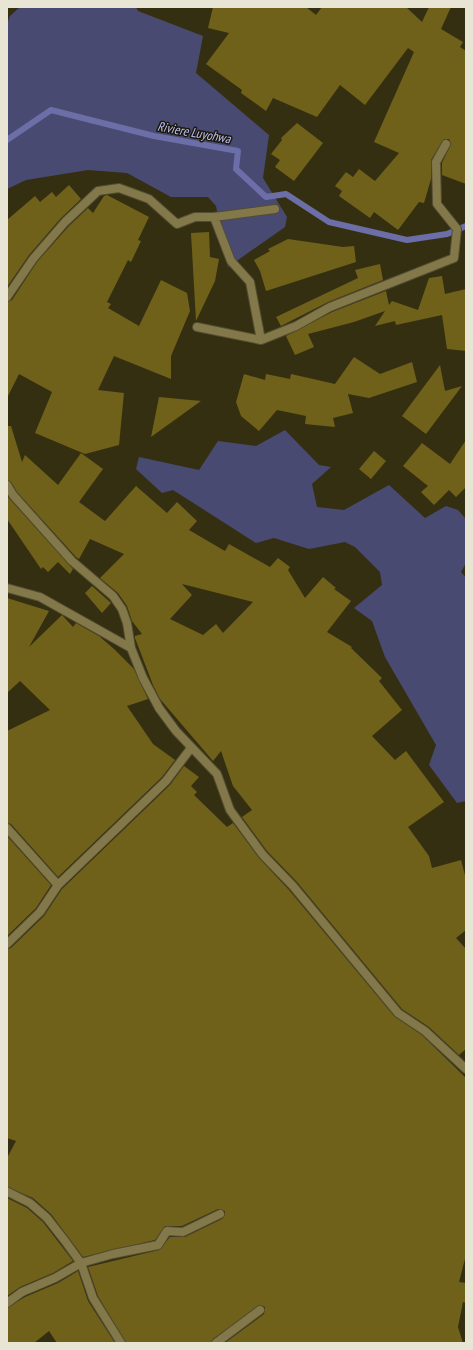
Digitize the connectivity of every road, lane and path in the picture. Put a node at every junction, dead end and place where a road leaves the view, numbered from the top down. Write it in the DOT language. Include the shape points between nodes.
graph roads {
  1 [pos="446,144"];
  2 [pos="275,209"];
  3 [pos="214,217"];
  4 [pos="7,297"];
  5 [pos="197,327"];
  6 [pos="261,340"];
  7 [pos="7,485"];
  8 [pos="7,588"];
  9 [pos="132,648"];
  10 [pos="191,748"];
  11 [pos="7,828"];
  12 [pos="58,885"];
  13 [pos="7,944"];
  14 [pos="466,1069"];
  15 [pos="8,1192"];
  16 [pos="220,1214"];
  17 [pos="81,1263"];
  18 [pos="7,1303"];
  19 [pos="260,1310"];
  20 [pos="121,1343"];
  21 [pos="216,1343"];
  1 -- 6 [label="street" via="436,162 437,204 457,229 454,258 330,307 296,326"];
  2 -- 3 [label="street"];
  3 -- 4 [label="street" via="195,217 177,224 149,199 118,188 98,191 65,222 33,259"];
  3 -- 6 [label="street" via="231,261 250,282"];
  5 -- 6 [label="street"];
  7 -- 9 [label="street" via="22,506 72,561 113,596 122,609"];
  8 -- 9 [label="street" via="40,597"];
  9 -- 10 [label="street" via="143,678 159,708"];
  10 -- 12 [label="street" via="166,781"];
  10 -- 14 [label="street" via="217,774 230,810 253,843 293,886 398,1014 425,1031"];
  11 -- 12 [label="street"];
  12 -- 13 [label="street" via="40,912"];
  15 -- 17 [label="street" via="30,1203 47,1218"];
  16 -- 17 [label="street" via="183,1232 167,1231 158,1245"];
  17 -- 18 [label="street" via="22,1292"];
  17 -- 20 [label="street" via="93,1298"];
  19 -- 21 [label="street"];
}
